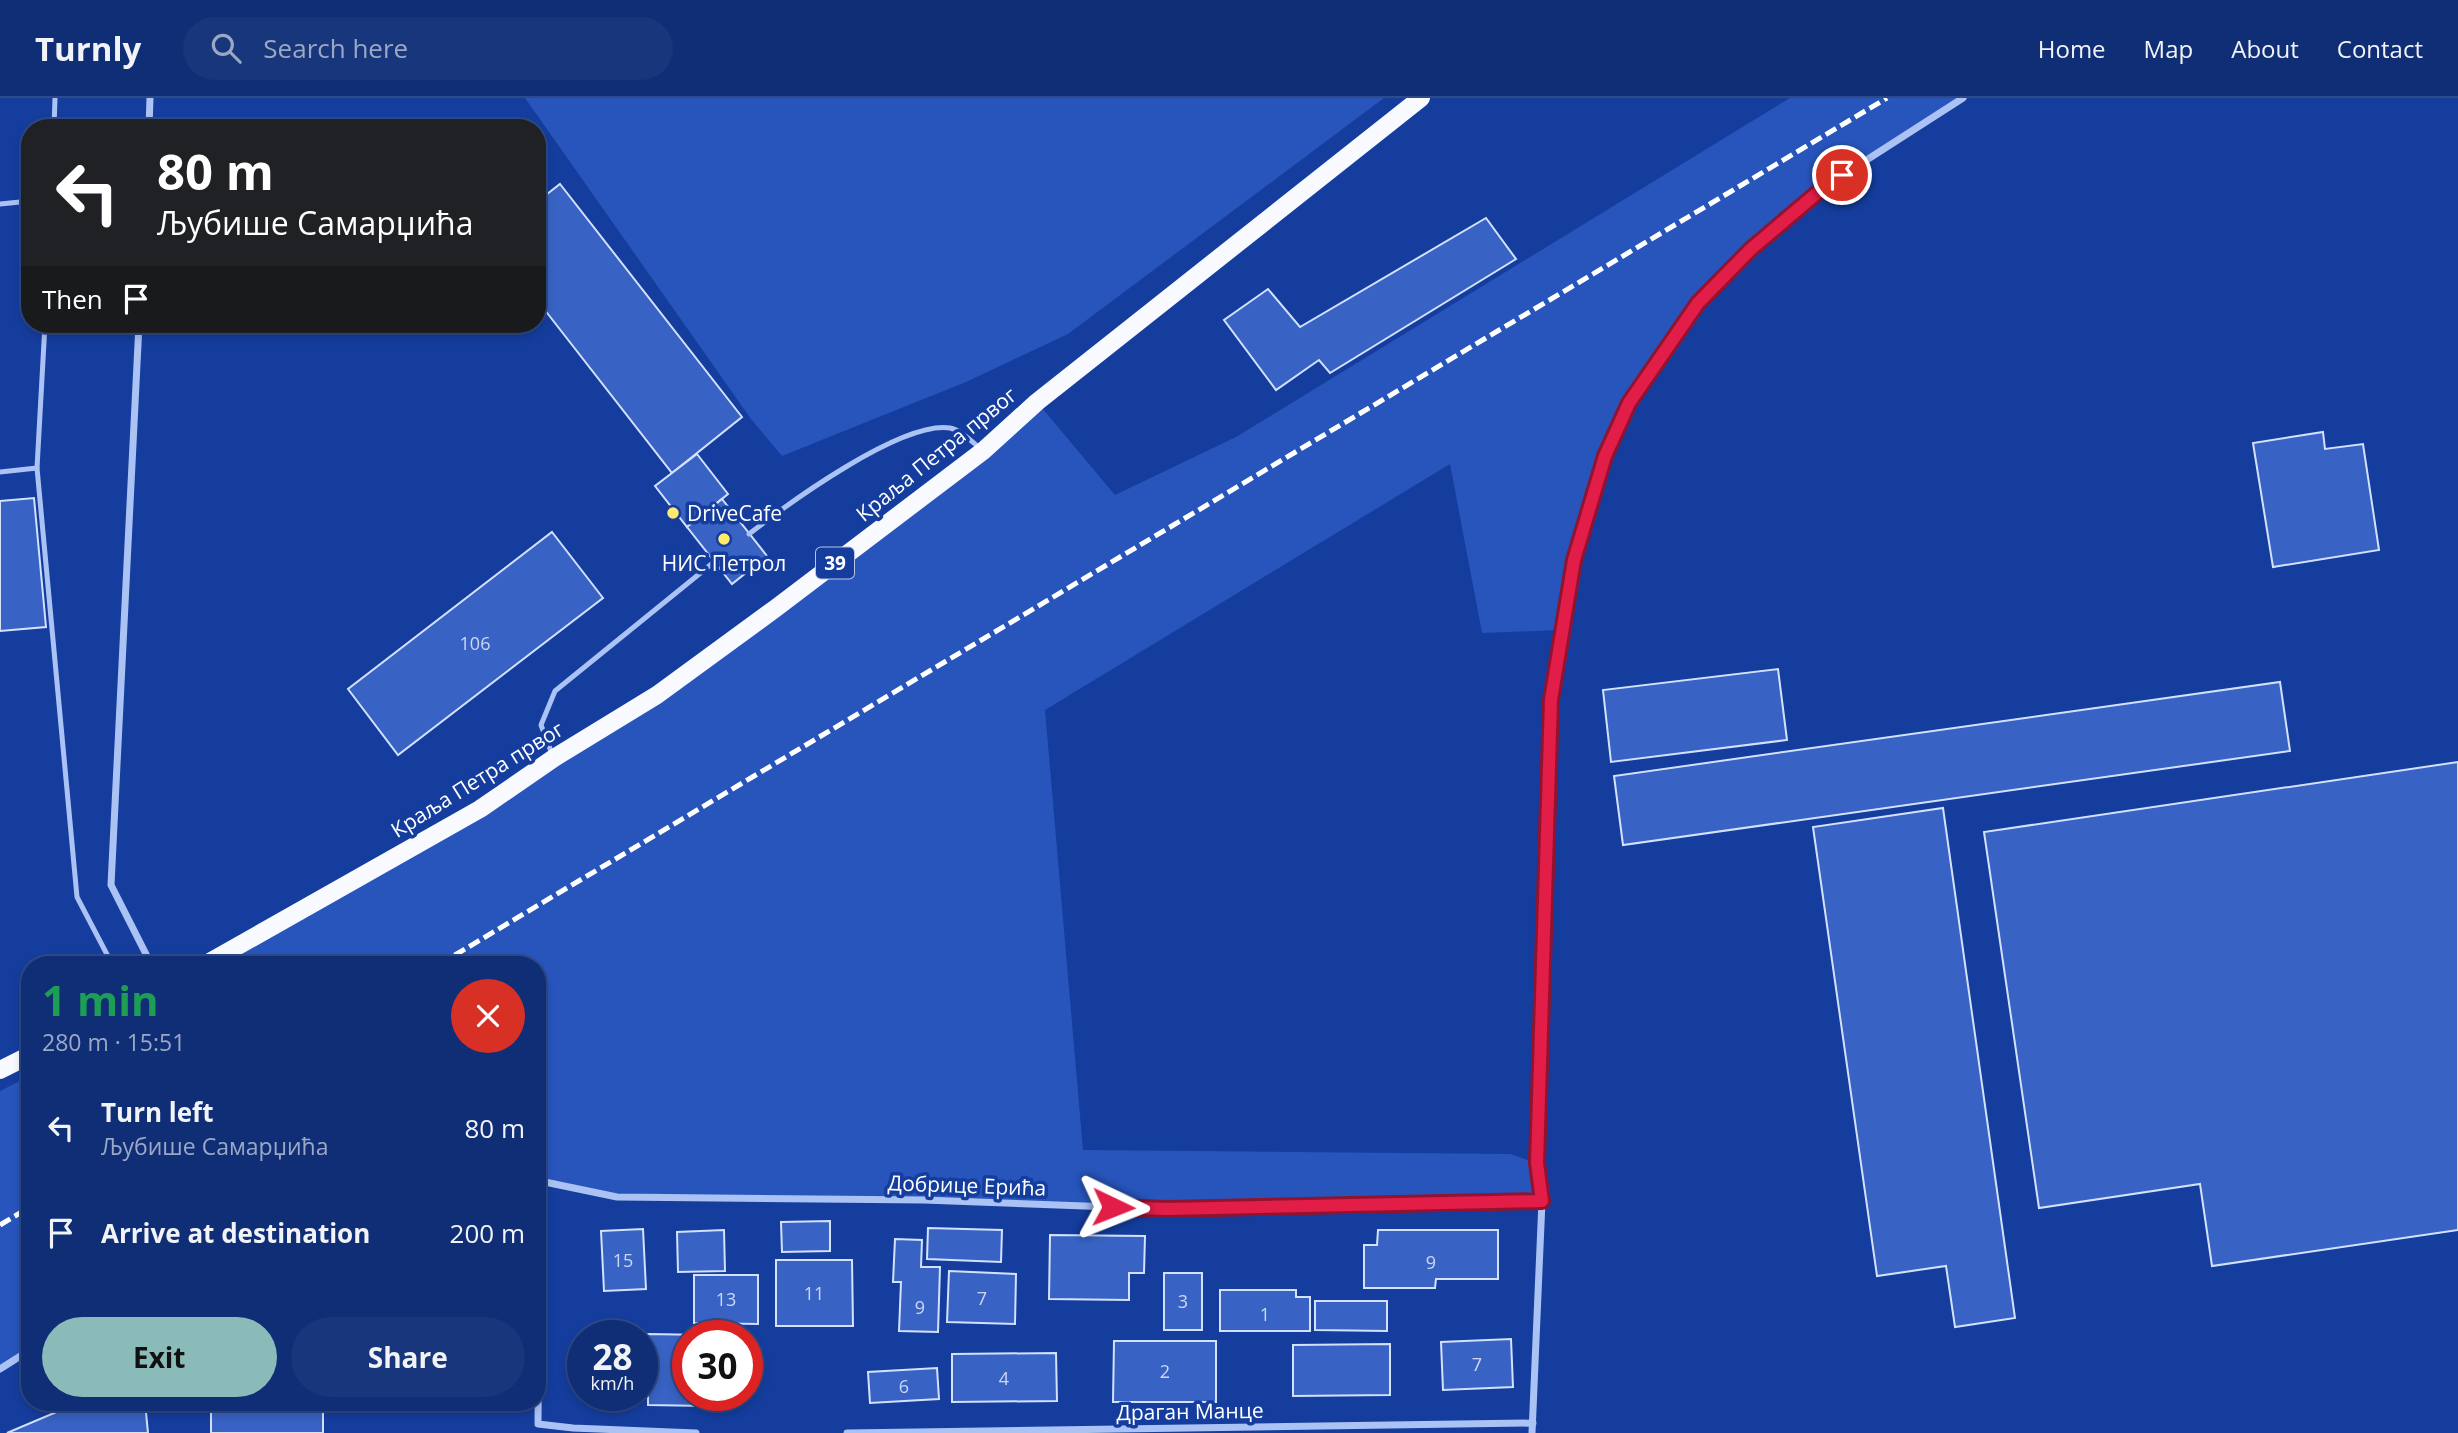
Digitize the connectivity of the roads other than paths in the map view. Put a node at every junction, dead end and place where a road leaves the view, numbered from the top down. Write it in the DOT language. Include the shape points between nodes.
graph roads {
  1 [pos="55,98"];
  2 [pos="150,98"];
  3 [pos="1421,98"];
  4 [pos="1964,98"];
  5 [pos="54,119"];
  6 [pos="149,119"];
  7 [pos="21,202"];
  8 [pos="0,204"];
  9 [pos="44,333"];
  10 [pos="139,333"];
  11 [pos="983,451"];
  12 [pos="37,468"];
  13 [pos="0,472"];
  14 [pos="749,534"];
  15 [pos="714,562"];
  16 [pos="554,758"];
  17 [pos="108,956"];
  18 [pos="147,956"];
  19 [pos="220,956"];
  20 [pos="21,1060"];
  21 [pos="0,1070"];
  22 [pos="546,1182"];
  23 [pos="1542,1201"];
  24 [pos="21,1356"];
  25 [pos="0,1369"];
  26 [pos="538,1411"];
  27 [pos="538,1423"];
  28 [pos="1533,1423"];
  29 [pos="536,1433"];
  30 [pos="696,1433"];
  31 [pos="847,1433"];
  32 [pos="1532,1433"];
  1 -- 5 [label="lane"];
  2 -- 6 [label="street"];
  3 -- 11 [label="main road, Краља Петра првог / 39" via="1037,402"];
  4 -- 23 [label="street" via="1823,188 1751,249 1698,303 1629,403 1605,456 1574,560 1551,700 1537,1163"];
  7 -- 8 [label="lane"];
  9 -- 12 [label="lane"];
  10 -- 18 [label="street" via="111,885"];
  11 -- 14 [label="lane" via="954,428 918,430 820,483"];
  11 -- 16 [label="main road, Краља Петра првог / 39" via="657,695"];
  12 -- 13 [label="lane"];
  12 -- 17 [label="lane" via="77,897"];
  15 -- 16 [label="lane" via="555,691 541,725"];
  16 -- 19 [label="main road, Краља Петра првог / 39" via="480,809"];
  20 -- 21 [label="main road"];
  22 -- 23 [label="street, Добрице Ерића" via="617,1197 924,1200 1167,1209"];
  23 -- 28 [label="street"];
  24 -- 25 [label="street"];
  26 -- 27 [label="street"];
  27 -- 29 [label="street"];
  27 -- 30 [label="street"];
  28 -- 31 [label="street, Драган Манце"];
  28 -- 32 [label="street"];
}
